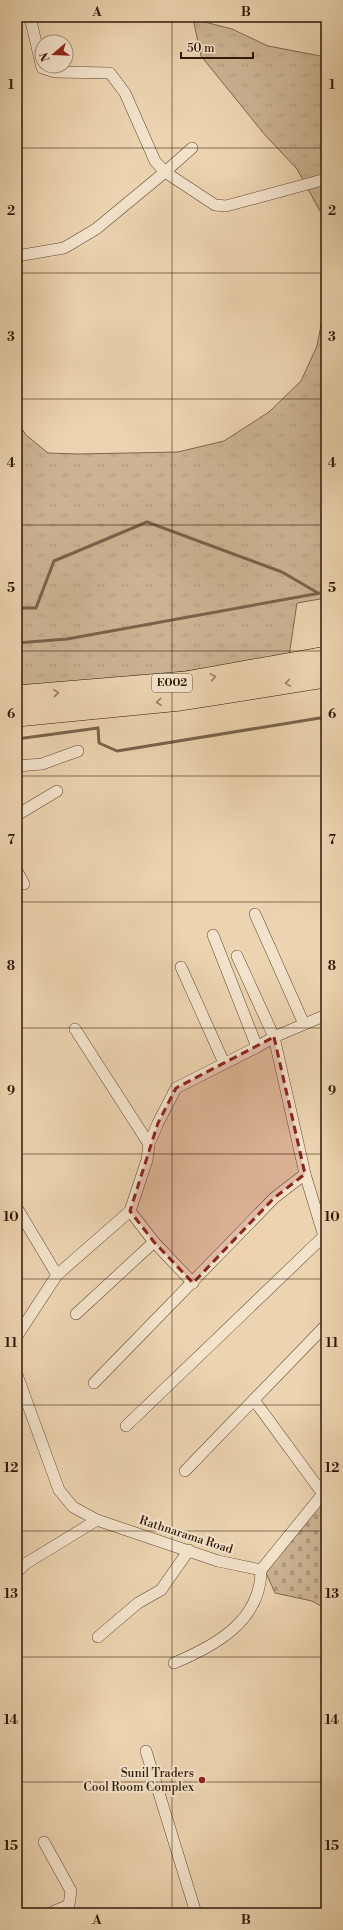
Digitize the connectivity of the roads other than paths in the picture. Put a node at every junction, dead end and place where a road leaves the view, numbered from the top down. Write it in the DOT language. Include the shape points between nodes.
graph roads {
  1 [pos="30,17"];
  2 [pos="192,148"];
  3 [pos="164,172"];
  4 [pos="326,180"];
  5 [pos="17,256"];
  6 [pos="326,657"];
  7 [pos="326,677"];
  8 [pos="17,696"];
  9 [pos="17,716"];
  10 [pos="78,751"];
  11 [pos="17,766"];
  12 [pos="57,791"];
  13 [pos="17,815"];
  14 [pos="17,871"];
  15 [pos="24,884"];
  16 [pos="255,914"];
  17 [pos="213,935"];
  18 [pos="237,956"];
  19 [pos="182,967"];
  20 [pos="326,1015"];
  21 [pos="304,1024"];
  22 [pos="75,1029"];
  23 [pos="274,1036"];
  24 [pos="256,1048"];
  25 [pos="224,1063"];
  26 [pos="150,1144"];
  27 [pos="305,1174"];
  28 [pos="17,1208"];
  29 [pos="130,1211"];
  30 [pos="325,1239"];
  31 [pos="154,1242"];
  32 [pos="57,1275"];
  33 [pos="192,1282"];
  34 [pos="76,1314"];
  35 [pos="326,1325"];
  36 [pos="18,1329"];
  37 [pos="17,1375"];
  38 [pos="94,1383"];
  39 [pos="20,1398"];
  40 [pos="254,1400"];
  41 [pos="126,1426"];
  42 [pos="185,1472"];
  43 [pos="325,1492"];
  44 [pos="97,1520"];
  45 [pos="189,1550"];
  46 [pos="261,1570"];
  47 [pos="17,1572"];
  48 [pos="98,1637"];
  49 [pos="174,1663"];
  50 [pos="146,1751"];
  51 [pos="44,1842"];
  52 [pos="50,1913"];
  53 [pos="196,1913"];
  1 -- 3 [label="street" via="42,68 54,72 110,73 125,93 155,161"];
  2 -- 3 [label="street"];
  3 -- 4 [label="street" via="215,205 226,206"];
  3 -- 5 [label="street" via="96,229 64,248"];
  8 -- 6 [label="highway, E002, one-way" via="186,682"];
  7 -- 9 [label="highway, E002, one-way" via="181,700"];
  10 -- 11 [label="street" via="42,764"];
  12 -- 13 [label="street"];
  14 -- 15 [label="street"];
  16 -- 21 [label="street"];
  17 -- 24 [label="street"];
  18 -- 23 [label="street"];
  19 -- 25 [label="street"];
  20 -- 21 [label="street"];
  21 -- 23 [label="street"];
  22 -- 26 [label="street"];
  23 -- 24 [label="street"];
  23 -- 27 [label="street"];
  24 -- 25 [label="street"];
  25 -- 26 [label="street" via="176,1088"];
  26 -- 29 [label="street"];
  27 -- 30 [label="street"];
  27 -- 33 [label="street" via="274,1198"];
  28 -- 32 [label="street"];
  29 -- 31 [label="street"];
  29 -- 32 [label="street"];
  30 -- 41 [label="street"];
  31 -- 33 [label="street"];
  31 -- 34 [label="street"];
  32 -- 36 [label="street"];
  33 -- 38 [label="street"];
  35 -- 40 [label="street"];
  37 -- 39 [label="street, Rathnarama Road"];
  39 -- 44 [label="street, Rathnarama Road" via="60,1490 74,1507"];
  40 -- 42 [label="street"];
  40 -- 43 [label="street"];
  43 -- 46 [label="street"];
  44 -- 45 [label="street, Rathnarama Road"];
  44 -- 47 [label="street" via="25,1564"];
  45 -- 46 [label="street, Rathnarama Road" via="218,1561"];
  45 -- 48 [label="street" via="161,1590 138,1603"];
  46 -- 49 [label="street" via="261,1584 254,1604 231,1632 204,1651"];
  50 -- 53 [label="street"];
  51 -- 52 [label="street" via="70,1891 69,1905"];
}
